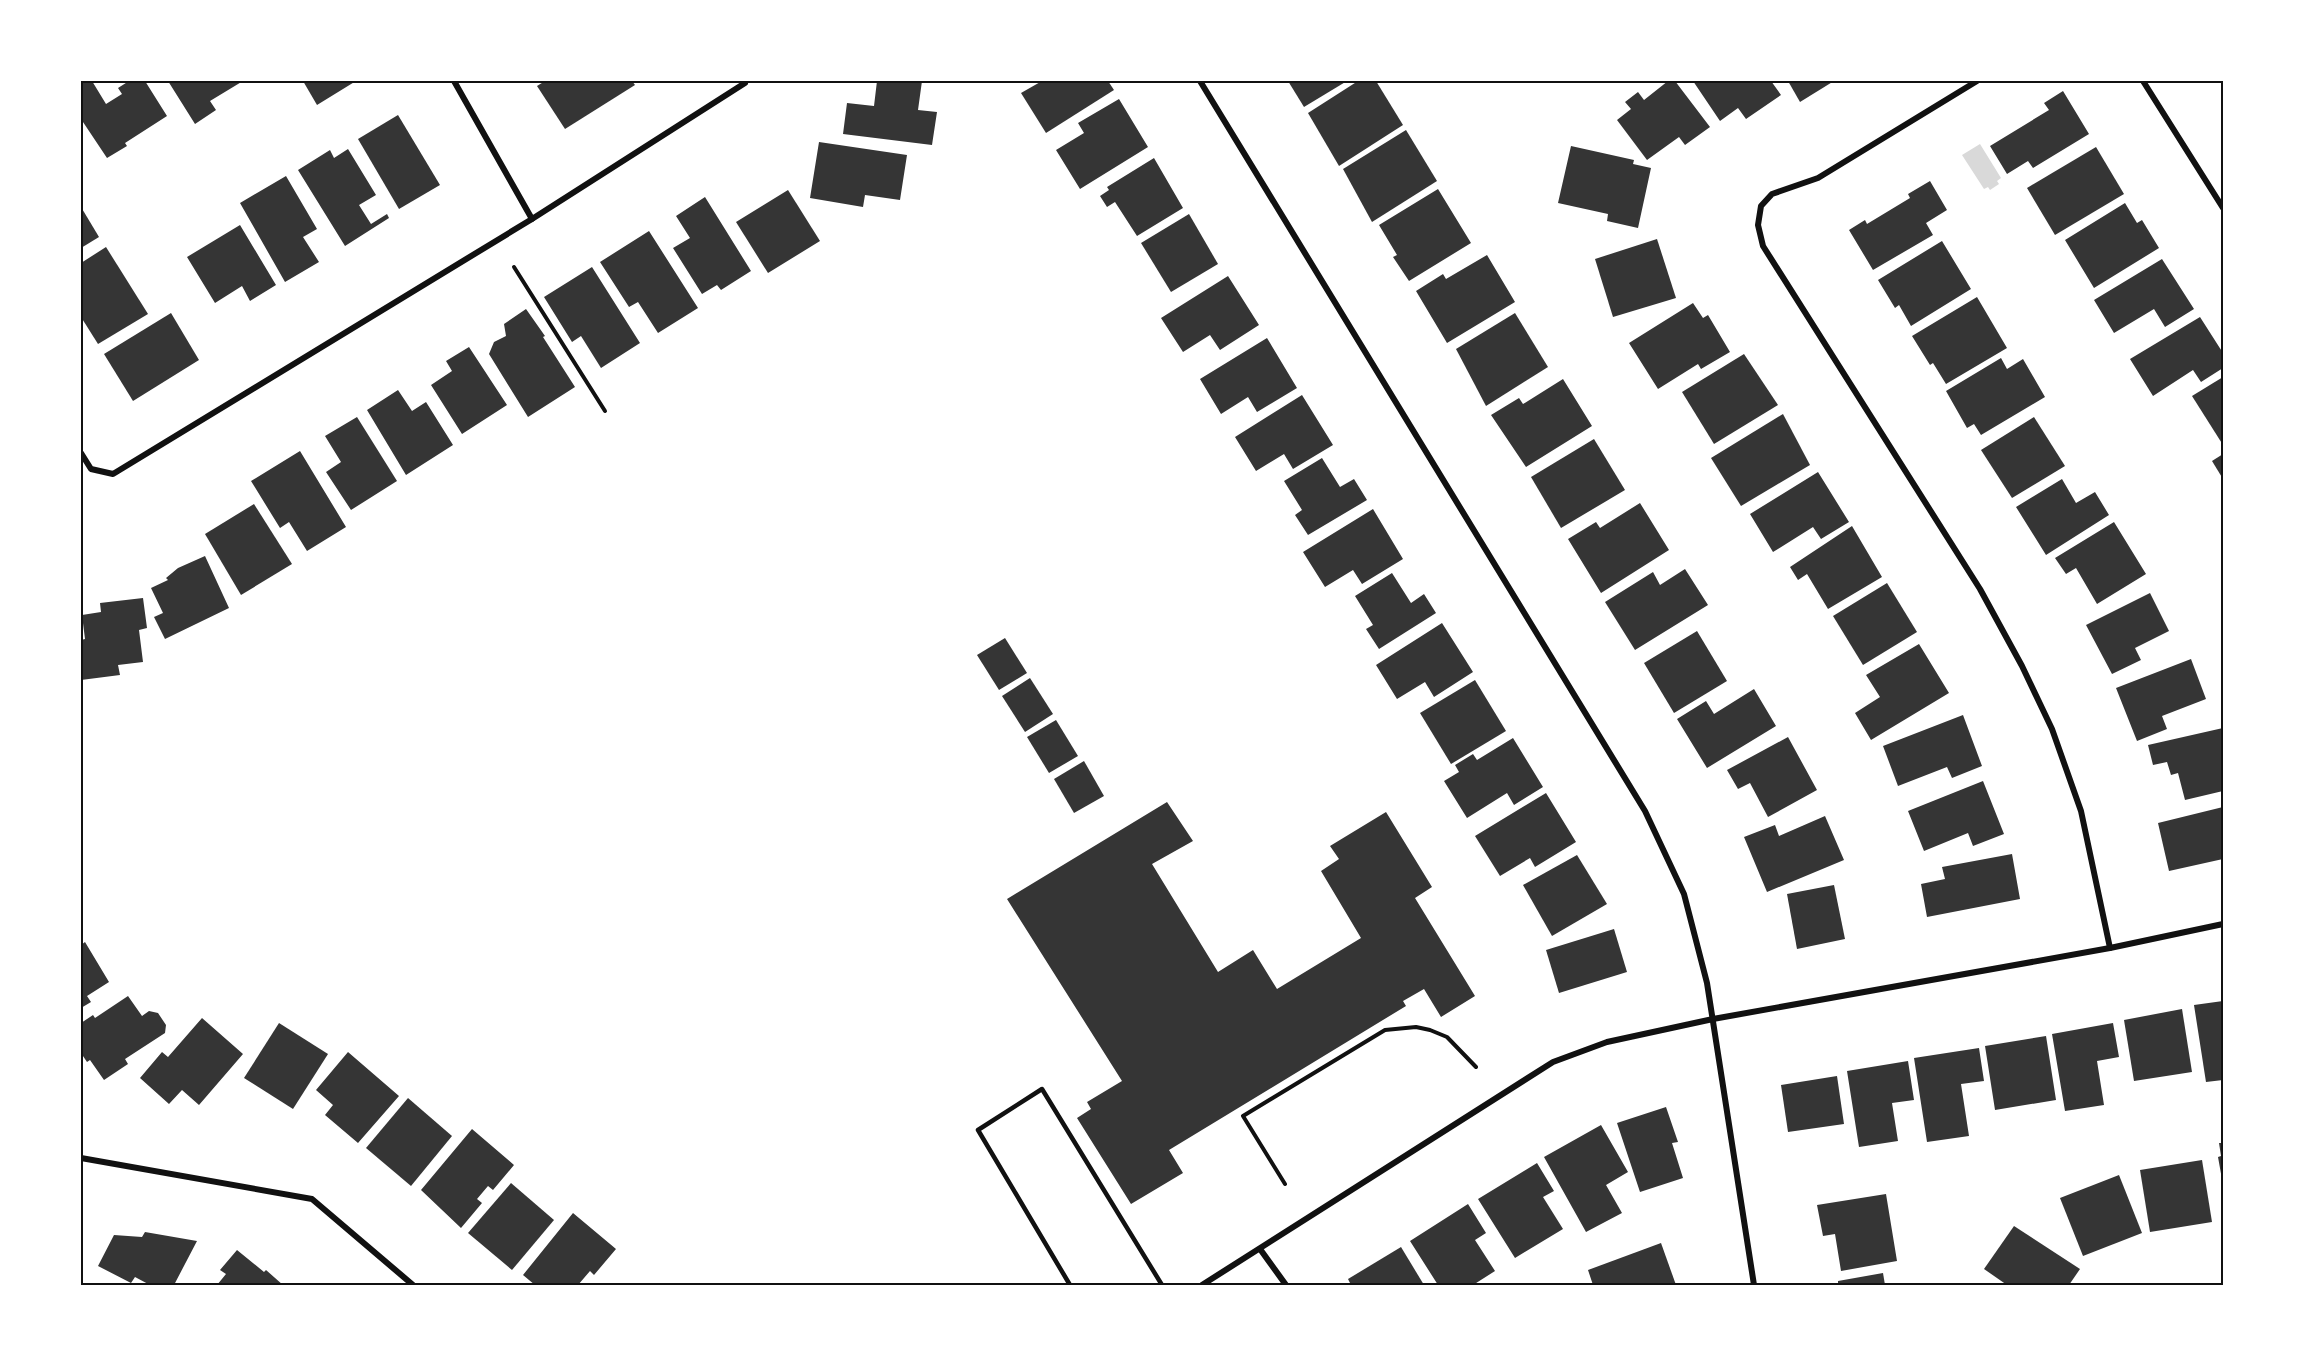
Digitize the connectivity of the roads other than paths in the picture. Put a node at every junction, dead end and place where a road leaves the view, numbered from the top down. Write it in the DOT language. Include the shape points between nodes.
graph roads {
  1 [pos="454,81"];
  2 [pos="1200,81"];
  3 [pos="1977,81"];
  4 [pos="2143,81"];
  5 [pos="745,83"];
  6 [pos="2223,208"];
  7 [pos="532,219"];
  8 [pos="81,453"];
  9 [pos="2223,924"];
  10 [pos="2110,948"];
  11 [pos="1713,1019"];
  12 [pos="81,1158"];
  13 [pos="1260,1249"];
  14 [pos="414,1285"];
  15 [pos="1070,1285"];
  16 [pos="1162,1285"];
  17 [pos="1202,1285"];
  18 [pos="1286,1285"];
  19 [pos="1754,1285"];
  1 -- 7 [label="street"];
  2 -- 11 [label="street" via="1645,811 1684,894"];
  3 -- 10 [label="street" via="1818,178 1772,194 1761,206 1758,225 1763,246 1980,589 2037,698 2081,812"];
  4 -- 6 [label="street"];
  5 -- 7 [label="street"];
  7 -- 8 [label="street" via="113,474 91,470"];
  9 -- 10 [label="street"];
  10 -- 11 [label="street"];
  11 -- 13 [label="street" via="1607,1042 1553,1062"];
  11 -- 19 [label="street"];
  12 -- 14 [label="street" via="312,1199"];
  13 -- 17 [label="street"];
  13 -- 18 [label="street"];
  15 -- 16 [label="lane" via="978,1130 1042,1089"];
}
